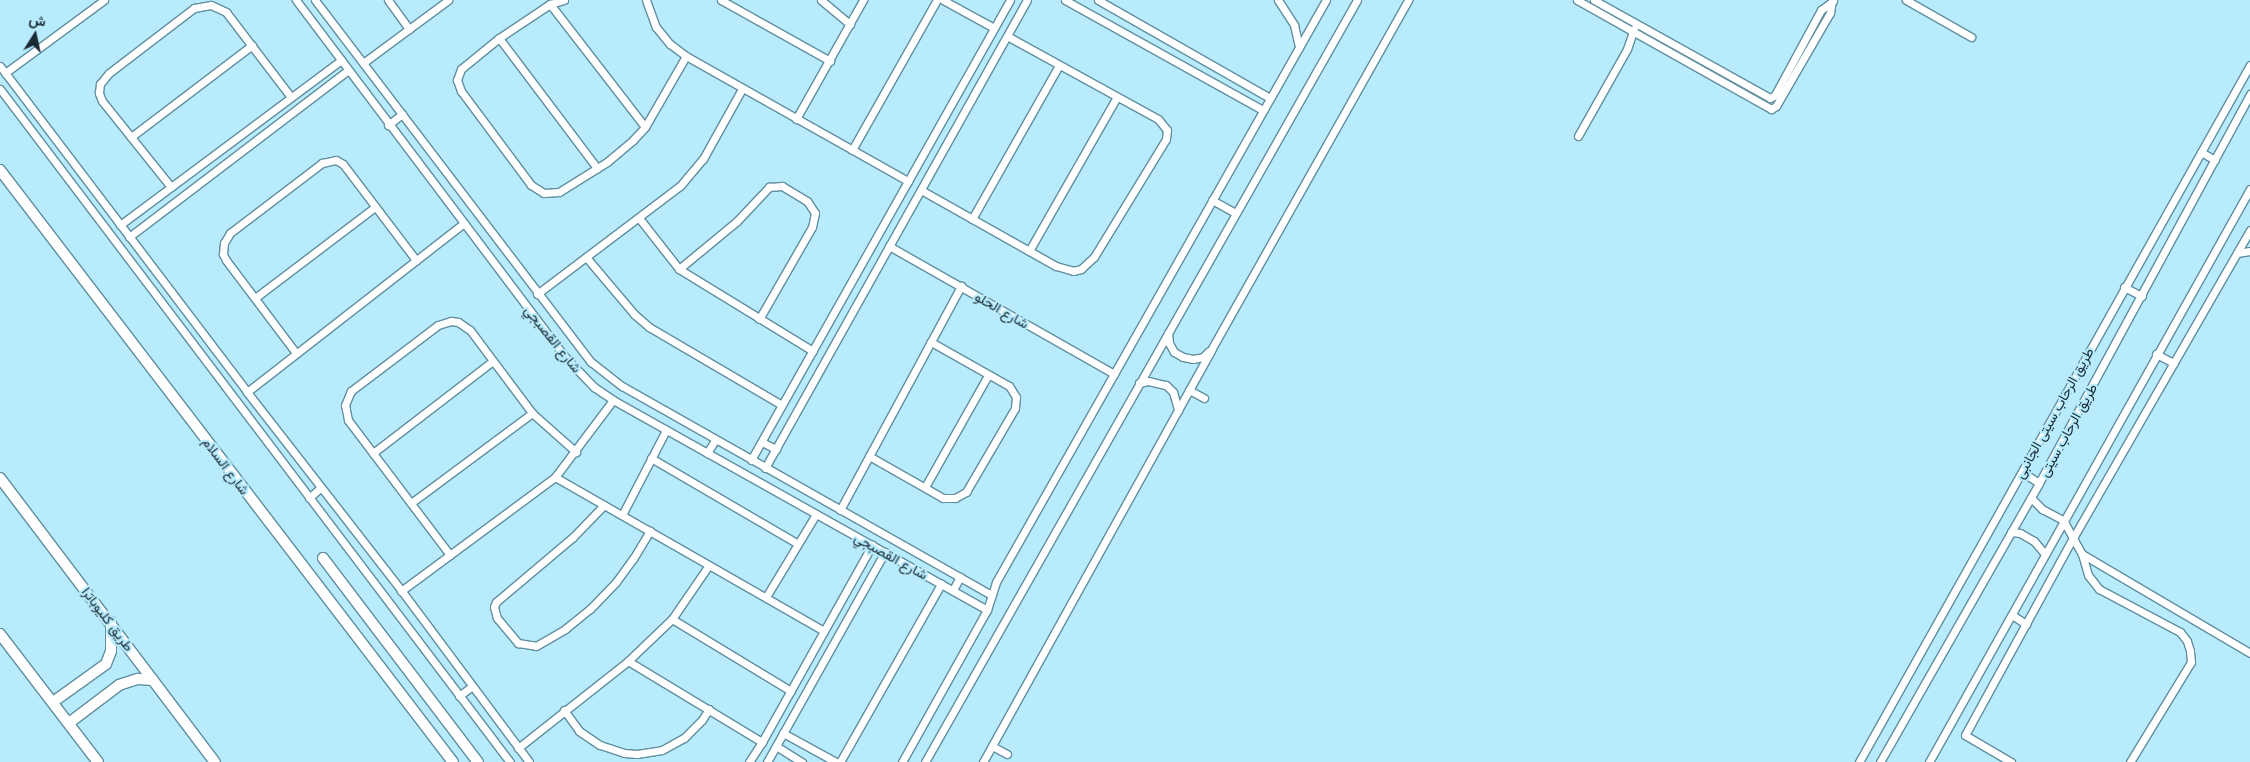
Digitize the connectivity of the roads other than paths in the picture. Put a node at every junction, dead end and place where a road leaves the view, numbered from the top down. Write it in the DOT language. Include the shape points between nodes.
graph roads {
  1 [pos="104,0"];
  2 [pos="296,0"];
  3 [pos="315,0"];
  4 [pos="388,0"];
  5 [pos="448,0"];
  6 [pos="564,0"];
  7 [pos="646,0"];
  8 [pos="721,0"];
  9 [pos="822,0"];
  10 [pos="863,0"];
  11 [pos="936,0"];
  12 [pos="943,0"];
  13 [pos="1010,0"];
  14 [pos="1027,0"];
  15 [pos="1065,0"];
  16 [pos="1098,0"];
  17 [pos="1278,0"];
  18 [pos="1326,0"];
  19 [pos="1357,0"];
  20 [pos="1408,0"];
  21 [pos="1577,0"];
  22 [pos="1594,0"];
  23 [pos="1833,0"];
  24 [pos="1906,0"];
  25 [pos="550,4"];
  26 [pos="850,24"];
  27 [pos="1636,24"];
  28 [pos="994,28"];
  29 [pos="409,29"];
  30 [pos="1633,32"];
  31 [pos="1007,36"];
  32 [pos="1971,37"];
  33 [pos="499,38"];
  34 [pos="252,45"];
  35 [pos="1299,47"];
  36 [pos="686,56"];
  37 [pos="340,60"];
  38 [pos="1794,60"];
  39 [pos="830,61"];
  40 [pos="363,63"];
  41 [pos="1802,63"];
  42 [pos="1059,65"];
  43 [pos="2250,65"];
  44 [pos="0,66"];
  45 [pos="348,70"];
  46 [pos="6,73"];
  47 [pos="742,89"];
  48 [pos="0,90"];
  49 [pos="2250,94"];
  50 [pos="291,97"];
  51 [pos="1117,97"];
  52 [pos="1270,98"];
  53 [pos="1263,110"];
  54 [pos="947,112"];
  55 [pos="402,114"];
  56 [pos="38,116"];
  57 [pos="796,119"];
  58 [pos="960,119"];
  59 [pos="27,125"];
  60 [pos="388,125"];
  61 [pos="645,127"];
  62 [pos="1578,136"];
  63 [pos="131,137"];
  64 [pos="852,150"];
  65 [pos="2201,152"];
  66 [pos="2215,160"];
  67 [pos="597,168"];
  68 [pos="0,170"];
  69 [pos="908,181"];
  70 [pos="171,187"];
  71 [pos="2250,189"];
  72 [pos="920,190"];
  73 [pos="1212,200"];
  74 [pos="375,207"];
  75 [pos="1235,213"];
  76 [pos="640,218"];
  77 [pos="972,219"];
  78 [pos="464,223"];
  79 [pos="120,225"];
  80 [pos="2250,230"];
  81 [pos="129,236"];
  82 [pos="889,246"];
  83 [pos="1029,251"];
  84 [pos="2250,251"];
  85 [pos="2237,253"];
  86 [pos="586,257"];
  87 [pos="416,260"];
  88 [pos="679,269"];
  89 [pos="961,286"];
  90 [pos="2124,287"];
  91 [pos="537,294"];
  92 [pos="2142,296"];
  93 [pos="254,298"];
  94 [pos="759,319"];
  95 [pos="1168,332"];
  96 [pos="930,342"];
  97 [pos="1211,350"];
  98 [pos="813,351"];
  99 [pos="296,353"];
  100 [pos="2156,354"];
  101 [pos="493,361"];
  102 [pos="2174,364"];
  103 [pos="1114,374"];
  104 [pos="988,375"];
  105 [pos="1139,383"];
  106 [pos="1189,390"];
  107 [pos="247,392"];
  108 [pos="1204,398"];
  109 [pos="613,400"];
  110 [pos="782,405"];
  111 [pos="1178,411"];
  112 [pos="532,413"];
  113 [pos="666,430"];
  114 [pos="715,440"];
  115 [pos="762,442"];
  116 [pos="776,450"];
  117 [pos="576,452"];
  118 [pos="373,453"];
  119 [pos="707,453"];
  120 [pos="869,456"];
  121 [pos="651,458"];
  122 [pos="751,460"];
  123 [pos="765,468"];
  124 [pos="2022,472"];
  125 [pos="555,477"];
  126 [pos="0,478"];
  127 [pos="2039,483"];
  128 [pos="925,487"];
  129 [pos="320,488"];
  130 [pos="309,498"];
  131 [pos="2031,498"];
  132 [pos="411,503"];
  133 [pos="604,505"];
  134 [pos="840,510"];
  135 [pos="816,514"];
  136 [pos="622,515"];
  137 [pos="2063,520"];
  138 [pos="650,531"];
  139 [pos="2011,532"];
  140 [pos="2073,538"];
  141 [pos="798,544"];
  142 [pos="872,545"];
  143 [pos="885,552"];
  144 [pos="2045,554"];
  145 [pos="2082,554"];
  146 [pos="450,555"];
  147 [pos="323,558"];
  148 [pos="708,565"];
  149 [pos="960,577"];
  150 [pos="941,584"];
  151 [pos="953,590"];
  152 [pos="401,591"];
  153 [pos="992,595"];
  154 [pos="766,597"];
  155 [pos="987,610"];
  156 [pos="2012,615"];
  157 [pos="672,619"];
  158 [pos="110,621"];
  159 [pos="2026,624"];
  160 [pos="824,631"];
  161 [pos="0,634"];
  162 [pos="2250,653"];
  163 [pos="628,661"];
  164 [pos="153,680"];
  165 [pos="472,687"];
  166 [pos="791,691"];
  167 [pos="459,696"];
  168 [pos="53,702"];
  169 [pos="709,709"];
  170 [pos="564,710"];
  171 [pos="69,723"];
  172 [pos="783,733"];
  173 [pos="762,742"];
  174 [pos="776,746"];
  175 [pos="992,746"];
  176 [pos="518,748"];
  177 [pos="1006,754"];
  178 [pos="98,762"];
  179 [pos="215,762"];
  180 [pos="453,762"];
  181 [pos="478,762"];
  182 [pos="510,762"];
  183 [pos="529,762"];
  184 [pos="749,762"];
  185 [pos="767,762"];
  186 [pos="802,762"];
  187 [pos="836,762"];
  188 [pos="840,762"];
  189 [pos="902,762"];
  190 [pos="925,762"];
  191 [pos="983,762"];
  192 [pos="1858,762"];
  193 [pos="1880,762"];
  194 [pos="1929,762"];
  195 [pos="2011,762"];
  196 [pos="2130,762"];
  1 -- 46 [label="street"];
  2 -- 37 [label="street, شارع القصبجي"];
  3 -- 40 [label="street, شارع القصبجي"];
  4 -- 29 [label="street"];
  5 -- 29 [label="street"];
  6 -- 25 [label="street"];
  7 -- 36 [label="street" via="656,27"];
  8 -- 39 [label="street"];
  9 -- 26 [label="street"];
  10 -- 26 [label="street"];
  11 -- 64 [label="street"];
  12 -- 28 [label="street"];
  13 -- 28 [label="street"];
  14 -- 31 [label="street"];
  15 -- 53 [label="street"];
  16 -- 52 [label="street"];
  17 -- 35 [label="street" via="1294,26"];
  18 -- 35 [label="street"];
  19 -- 75 [label="street"];
  20 -- 97 [label="street"];
  21 -- 30 [label="street"];
  22 -- 27 [label="street"];
  23 -- 38 [label="street" via="1821,10"];
  23 -- 41 [label="street" via="1830,13"];
  24 -- 32 [label="street"];
  25 -- 33 [label="street"];
  25 -- 61 [label="street"];
  26 -- 39 [label="street"];
  27 -- 30 [label="street"];
  27 -- 38 [label="street" via="1770,98 1775,95"];
  28 -- 54 [label="street"];
  29 -- 40 [label="street"];
  30 -- 41 [label="street" via="1767,108 1776,106"];
  30 -- 62 [label="street"];
  31 -- 42 [label="street"];
  31 -- 58 [label="street"];
  33 -- 67 [label="street"];
  33 -- 67 [label="street" via="461,69 458,86 531,185 544,193 559,192"];
  34 -- 50 [label="street"];
  34 -- 63 [label="street"];
  34 -- 63 [label="street" via="226,12 211,5 194,8 109,73 100,84 102,101"];
  35 -- 52 [label="street"];
  36 -- 47 [label="street"];
  36 -- 61 [label="street"];
  37 -- 45 [label="street, شارع القصبجي"];
  37 -- 50 [label="street"];
  38 -- 41 [label="street"];
  39 -- 57 [label="street"];
  40 -- 55 [label="street, شارع القصبجي"];
  42 -- 51 [label="street"];
  42 -- 77 [label="street"];
  43 -- 65 [label="street, طريق الرحاب سيتى الجانبى"];
  44 -- 46 [label="street"];
  45 -- 60 [label="street, شارع القصبجي"];
  45 -- 81 [label="street"];
  46 -- 56 [label="street"];
  47 -- 57 [label="street"];
  47 -- 76 [label="street" via="692,173"];
  48 -- 59 [label="street"];
  49 -- 66 [label="street, طريق الرحاب سيتى"];
  50 -- 70 [label="street"];
  51 -- 83 [label="street"];
  51 -- 83 [label="street" via="1162,122 1167,130 1166,139 1089,264 1073,271 1064,270"];
  52 -- 53 [label="street"];
  53 -- 73 [label="street"];
  54 -- 58 [label="street"];
  54 -- 69 [label="street"];
  55 -- 60 [label="street"];
  55 -- 91 [label="street, شارع القصبجي"];
  56 -- 59 [label="street"];
  56 -- 79 [label="street"];
  57 -- 64 [label="street"];
  58 -- 72 [label="street"];
  59 -- 130 [label="street"];
  60 -- 78 [label="street, شارع القصبجي"];
  61 -- 67 [label="street" via="634,140"];
  63 -- 70 [label="street"];
  64 -- 69 [label="street"];
  65 -- 66 [label="street"];
  65 -- 90 [label="street, طريق الرحاب سيتى الجانبى"];
  66 -- 92 [label="street, طريق الرحاب سيتى"];
  68 -- 180 [label="main road, شارع السلام"];
  69 -- 98 [label="street"];
  70 -- 79 [label="street"];
  71 -- 100 [label="street"];
  72 -- 77 [label="street"];
  72 -- 82 [label="street"];
  73 -- 75 [label="street"];
  73 -- 103 [label="street"];
  74 -- 87 [label="street"];
  74 -- 93 [label="street"];
  74 -- 93 [label="street" via="343,164 329,160 322,163 226,238 223,249 226,260"];
  75 -- 95 [label="street"];
  76 -- 86 [label="street"];
  76 -- 88 [label="street"];
  77 -- 83 [label="street"];
  78 -- 87 [label="street"];
  78 -- 109 [label="street, شارع القصبجي" via="565,357 594,387"];
  79 -- 81 [label="street"];
  80 -- 85 [label="street"];
  81 -- 107 [label="street"];
  82 -- 89 [label="street, شارع الحلو"];
  82 -- 116 [label="street"];
  84 -- 85 [label="street"];
  85 -- 102 [label="street"];
  86 -- 91 [label="street"];
  86 -- 110 [label="street" via="634,314 650,327"];
  87 -- 99 [label="street"];
  88 -- 94 [label="street"];
  88 -- 94 [label="street" via="737,221 769,187 782,186 807,201 815,213 812,227"];
  89 -- 96 [label="street"];
  89 -- 103 [label="street, شارع الحلو"];
  90 -- 92 [label="street"];
  90 -- 124 [label="street, طريق الرحاب سيتى الجانبى"];
  91 -- 114 [label="street, شارع القصبجي" via="577,347 606,375"];
  92 -- 127 [label="street, طريق الرحاب سيتى"];
  93 -- 99 [label="street"];
  94 -- 98 [label="street"];
  95 -- 97 [label="street" via="1171,347 1183,357 1203,357"];
  95 -- 105 [label="street"];
  96 -- 104 [label="street"];
  96 -- 120 [label="street"];
  97 -- 106 [label="street"];
  98 -- 110 [label="street"];
  99 -- 107 [label="street"];
  100 -- 102 [label="street"];
  100 -- 137 [label="street"];
  101 -- 112 [label="street"];
  101 -- 118 [label="street"];
  101 -- 118 [label="street" via="465,325 444,322 358,386 347,397 345,413"];
  102 -- 140 [label="street"];
  103 -- 153 [label="street" via="996,582"];
  104 -- 128 [label="street"];
  104 -- 128 [label="street" via="1013,391 1016,397 1014,408 966,492 955,498 943,498"];
  105 -- 111 [label="street" via="1148,381 1166,386 1173,392"];
  105 -- 190 [label="street"];
  106 -- 108 [label="street"];
  106 -- 111 [label="street"];
  107 -- 129 [label="street"];
  109 -- 113 [label="street, شارع القصبجي"];
  109 -- 117 [label="street"];
  110 -- 115 [label="street"];
  111 -- 175 [label="street"];
  112 -- 117 [label="street"];
  112 -- 132 [label="street"];
  113 -- 119 [label="street, شارع القصبجي"];
  113 -- 121 [label="street"];
  114 -- 119 [label="street"];
  114 -- 122 [label="street, شارع القصبجي"];
  115 -- 116 [label="street"];
  115 -- 122 [label="street"];
  116 -- 123 [label="street"];
  117 -- 125 [label="street"];
  118 -- 132 [label="street"];
  119 -- 135 [label="street, شارع القصبجي"];
  120 -- 128 [label="street"];
  120 -- 134 [label="street"];
  121 -- 136 [label="street"];
  121 -- 141 [label="street"];
  122 -- 123 [label="street, شارع القصبجي"];
  123 -- 134 [label="street, شارع القصبجي"];
  124 -- 127 [label="street"];
  124 -- 192 [label="street, طريق الرحاب سيتى الجانبى"];
  125 -- 133 [label="street"];
  125 -- 146 [label="street"];
  126 -- 158 [label="main road, طريق كليوباترا"];
  127 -- 131 [label="street, طريق الرحاب سيتى"];
  129 -- 130 [label="street"];
  129 -- 152 [label="street"];
  130 -- 167 [label="street"];
  131 -- 137 [label="street" via="2048,514"];
  131 -- 139 [label="street, طريق الرحاب سيتى"];
  132 -- 146 [label="street"];
  133 -- 136 [label="street"];
  133 -- 138 [label="street" via="573,537 496,602 497,618 518,643 536,646 590,609 616,582"];
  134 -- 149 [label="street, شارع القصبجي"];
  135 -- 141 [label="street"];
  135 -- 142 [label="street, شارع القصبجي"];
  136 -- 138 [label="street"];
  137 -- 140 [label="street"];
  137 -- 144 [label="street"];
  138 -- 148 [label="street"];
  139 -- 144 [label="street" via="2034,541"];
  139 -- 193 [label="street, طريق الرحاب سيتى"];
  140 -- 145 [label="street"];
  140 -- 159 [label="street"];
  141 -- 154 [label="street"];
  142 -- 143 [label="street, شارع القصبجي"];
  142 -- 160 [label="street"];
  143 -- 150 [label="street, شارع القصبجي"];
  143 -- 172 [label="street"];
  144 -- 156 [label="street"];
  145 -- 162 [label="street"];
  145 -- 196 [label="street" via="2088,575 2099,589 2180,632 2190,651 2191,662"];
  146 -- 152 [label="street"];
  147 -- 181 [label="main road"];
  148 -- 154 [label="street"];
  148 -- 157 [label="street"];
  149 -- 151 [label="street"];
  149 -- 153 [label="street, شارع القصبجي"];
  150 -- 151 [label="street, شارع القصبجي"];
  150 -- 188 [label="street"];
  151 -- 155 [label="street, شارع القصبجي"];
  152 -- 165 [label="street"];
  153 -- 155 [label="street"];
  154 -- 160 [label="street"];
  155 -- 189 [label="street"];
  156 -- 159 [label="street"];
  156 -- 194 [label="street"];
  157 -- 163 [label="street"];
  157 -- 166 [label="street"];
  158 -- 164 [label="main road, طريق كليوباترا"];
  158 -- 168 [label="main road" via="111,652 106,664"];
  159 -- 195 [label="street" via="1965,735"];
  160 -- 166 [label="street"];
  161 -- 168 [label="main road"];
  163 -- 169 [label="street"];
  163 -- 170 [label="street"];
  164 -- 171 [label="main road" via="131,680 119,685"];
  164 -- 179 [label="main road, طريق كليوباترا"];
  165 -- 167 [label="street"];
  165 -- 176 [label="street"];
  166 -- 173 [label="street"];
  167 -- 182 [label="street"];
  168 -- 171 [label="main road"];
  169 -- 170 [label="street" via="694,730 674,745 637,754 612,750 594,742 579,731"];
  169 -- 173 [label="street"];
  170 -- 176 [label="street"];
  171 -- 178 [label="main road"];
  172 -- 174 [label="street"];
  172 -- 187 [label="street"];
  173 -- 184 [label="street"];
  174 -- 185 [label="street"];
  174 -- 186 [label="street"];
  175 -- 177 [label="street"];
  175 -- 191 [label="street"];
  176 -- 183 [label="street"];
}
